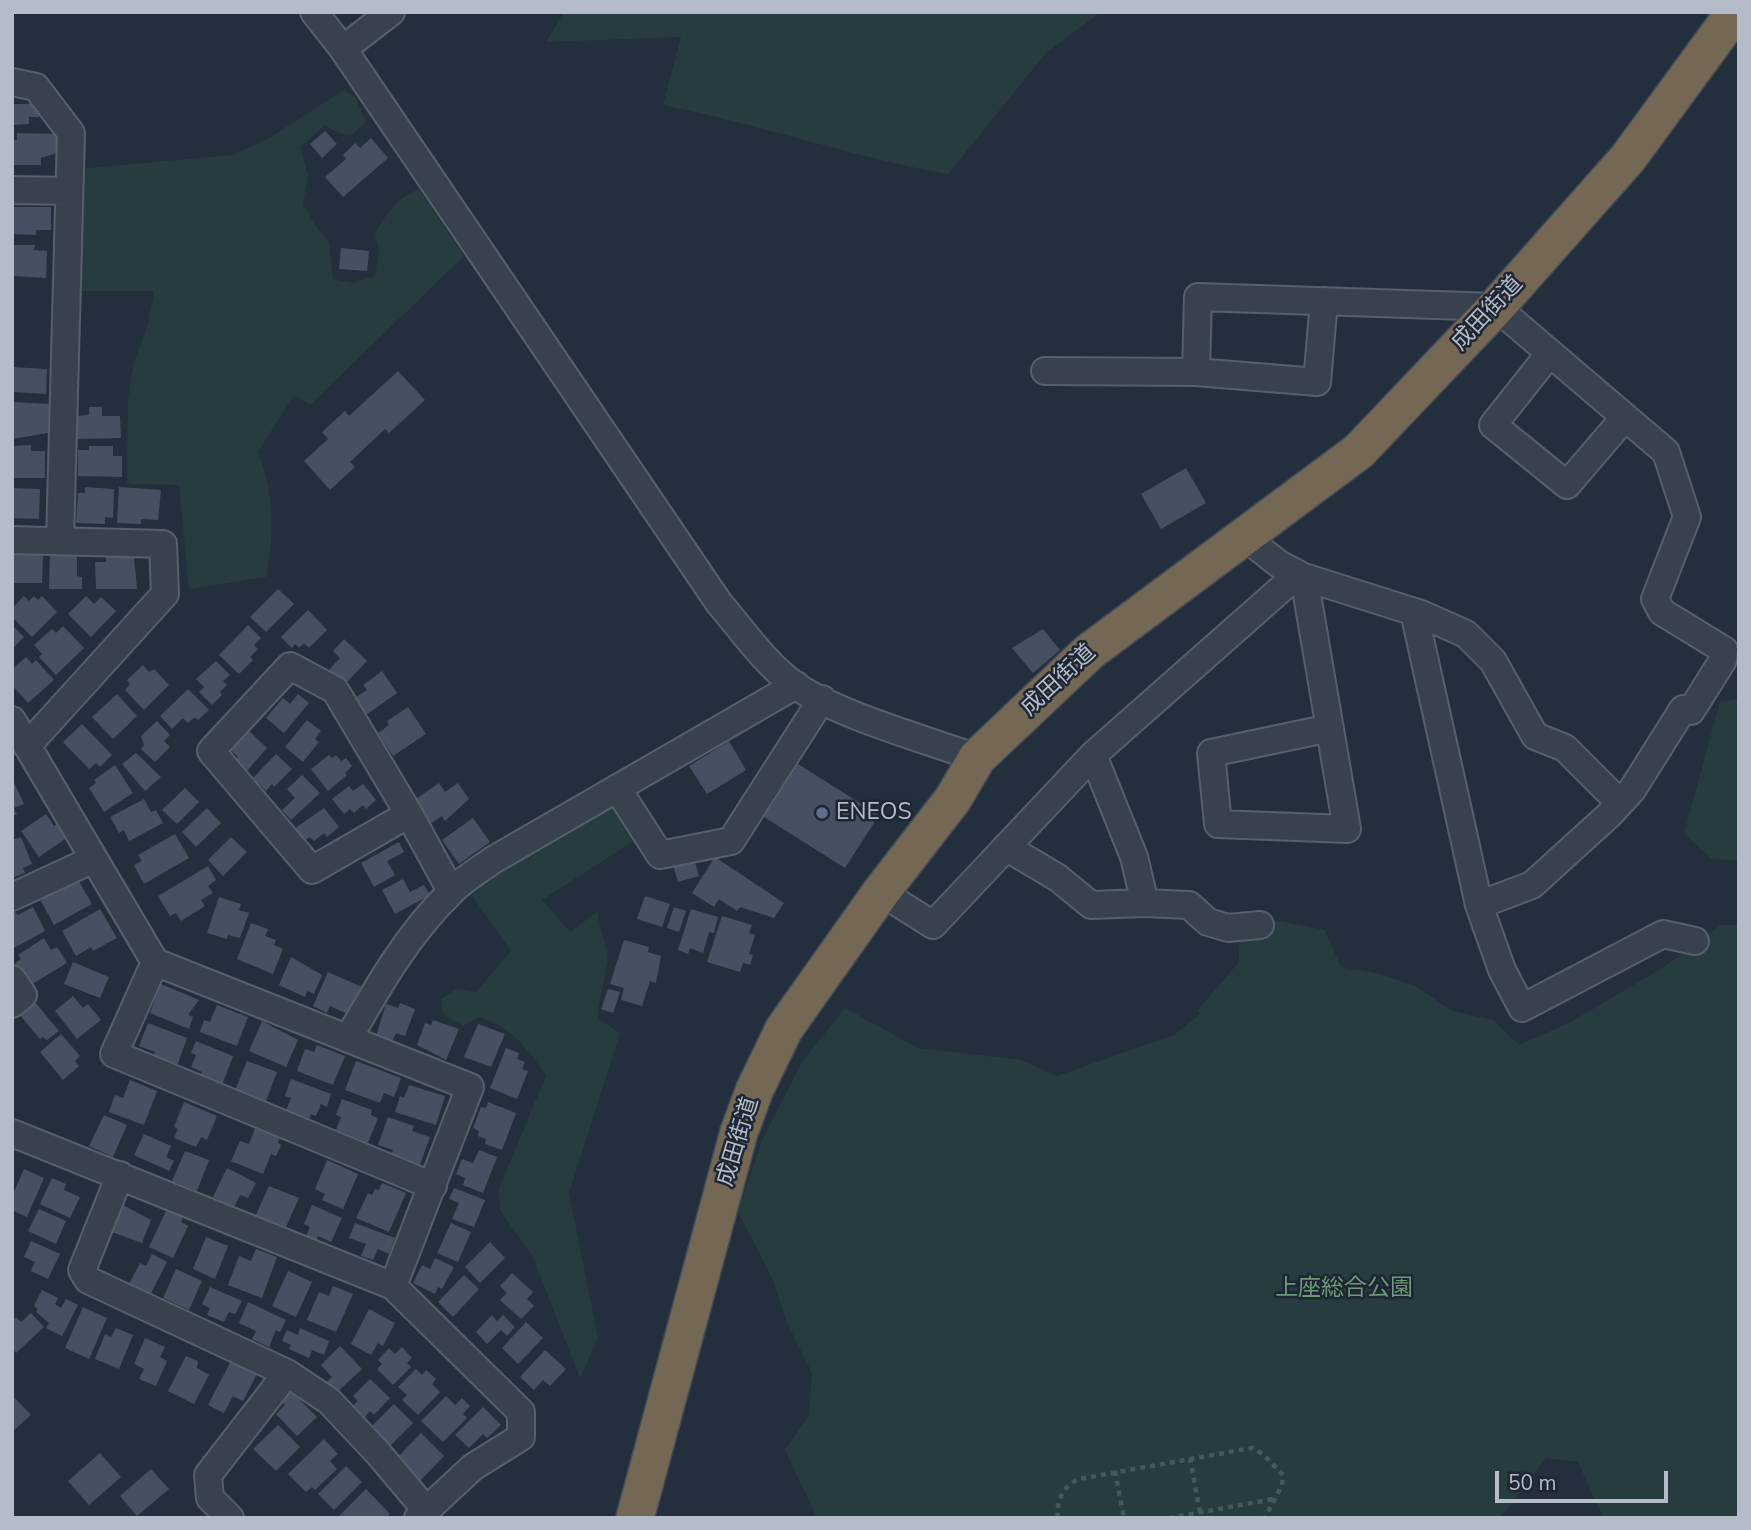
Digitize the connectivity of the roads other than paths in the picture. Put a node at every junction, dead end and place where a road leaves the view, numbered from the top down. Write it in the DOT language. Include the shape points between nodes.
graph roads {
  1 [pos="314,12"];
  2 [pos="391,12"];
  3 [pos="1735,12"];
  4 [pos="343,50"];
  5 [pos="12,82"];
  6 [pos="12,190"];
  7 [pos="68,191"];
  8 [pos="1324,302"];
  9 [pos="1496,307"];
  10 [pos="1550,353"];
  11 [pos="1045,371"];
  12 [pos="1196,372"];
  13 [pos="1625,417"];
  14 [pos="1246,538"];
  15 [pos="12,540"];
  16 [pos="60,541"];
  17 [pos="1301,576"];
  18 [pos="1414,612"];
  19 [pos="796,685"];
  20 [pos="822,699"];
  21 [pos="12,720"];
  22 [pos="1330,728"];
  23 [pos="27,746"];
  24 [pos="1093,755"];
  25 [pos="977,758"];
  26 [pos="617,788"];
  27 [pos="1620,803"];
  28 [pos="409,814"];
  29 [pos="1006,847"];
  30 [pos="94,859"];
  31 [pos="451,891"];
  32 [pos="881,892"];
  33 [pos="12,898"];
  34 [pos="1145,903"];
  35 [pos="1479,905"];
  36 [pos="1260,925"];
  37 [pos="1695,941"];
  38 [pos="155,962"];
  39 [pos="12,979"];
  40 [pos="12,1004"];
  41 [pos="348,1039"];
  42 [pos="12,1133"];
  43 [pos="120,1175"];
  44 [pos="433,1186"];
  45 [pos="394,1286"];
  46 [pos="287,1373"];
  47 [pos="422,1514"];
  48 [pos="230,1518"];
  49 [pos="635,1518"];
  1 -- 4 [label="street"];
  2 -- 4 [label="street"];
  3 -- 9 [label="highway, 成田街道" via="1628,158"];
  4 -- 19 [label="street" via="719,603"];
  5 -- 7 [label="street" via="36,87 71,132"];
  6 -- 7 [label="street"];
  7 -- 16 [label="street"];
  8 -- 9 [label="street"];
  8 -- 12 [label="street" via="1198,298"];
  8 -- 12 [label="street" via="1317,382"];
  9 -- 10 [label="street"];
  9 -- 14 [label="highway, 成田街道" via="1359,451"];
  10 -- 13 [label="street"];
  10 -- 13 [label="street" via="1493,425 1567,485"];
  11 -- 12 [label="street"];
  13 -- 27 [label="street" via="1666,452 1687,517 1655,599 1662,612 1724,650 1723,660 1691,711 1684,709"];
  14 -- 17 [label="street"];
  14 -- 25 [label="highway, 成田街道" via="1173,586 1089,652"];
  15 -- 16 [label="street"];
  16 -- 23 [label="street" via="163,544 165,594"];
  17 -- 18 [label="street"];
  17 -- 22 [label="street"];
  17 -- 24 [label="street"];
  18 -- 27 [label="street" via="1466,634 1493,661 1535,736 1565,748"];
  18 -- 35 [label="street"];
  19 -- 20 [label="street"];
  19 -- 26 [label="street"];
  20 -- 25 [label="street"];
  20 -- 26 [label="street" via="731,841 660,855"];
  21 -- 23 [label="street"];
  22 -- 22 [label="street" via="1347,830 1218,824 1211,753"];
  23 -- 30 [label="street"];
  24 -- 29 [label="street"];
  24 -- 34 [label="street" via="1134,857"];
  25 -- 32 [label="highway, 成田街道" via="953,799"];
  26 -- 31 [label="street" via="493,860"];
  27 -- 35 [label="street" via="1532,885"];
  28 -- 28 [label="street" via="335,690 290,666 211,751 312,870"];
  28 -- 31 [label="street"];
  29 -- 32 [label="street" via="933,925"];
  29 -- 34 [label="street" via="1058,878 1091,905"];
  30 -- 33 [label="street"];
  30 -- 38 [label="street"];
  31 -- 41 [label="street" via="381,981"];
  32 -- 49 [label="highway, 成田街道" via="784,1029 755,1089 739,1132"];
  34 -- 36 [label="street" via="1188,905 1208,922 1228,929"];
  35 -- 37 [label="street" via="1521,1008 1663,934"];
  38 -- 41 [label="street"];
  38 -- 44 [label="street" via="114,1054"];
  39 -- 40 [label="street" via="23,995"];
  41 -- 44 [label="street" via="470,1087"];
  42 -- 43 [label="street"];
  43 -- 45 [label="street"];
  43 -- 46 [label="street" via="82,1270 88,1280"];
  44 -- 45 [label="street"];
  45 -- 47 [label="street" via="521,1412 521,1437 473,1467"];
  46 -- 47 [label="street" via="329,1401 378,1452"];
  46 -- 48 [label="street" via="208,1475 210,1498"];
}
